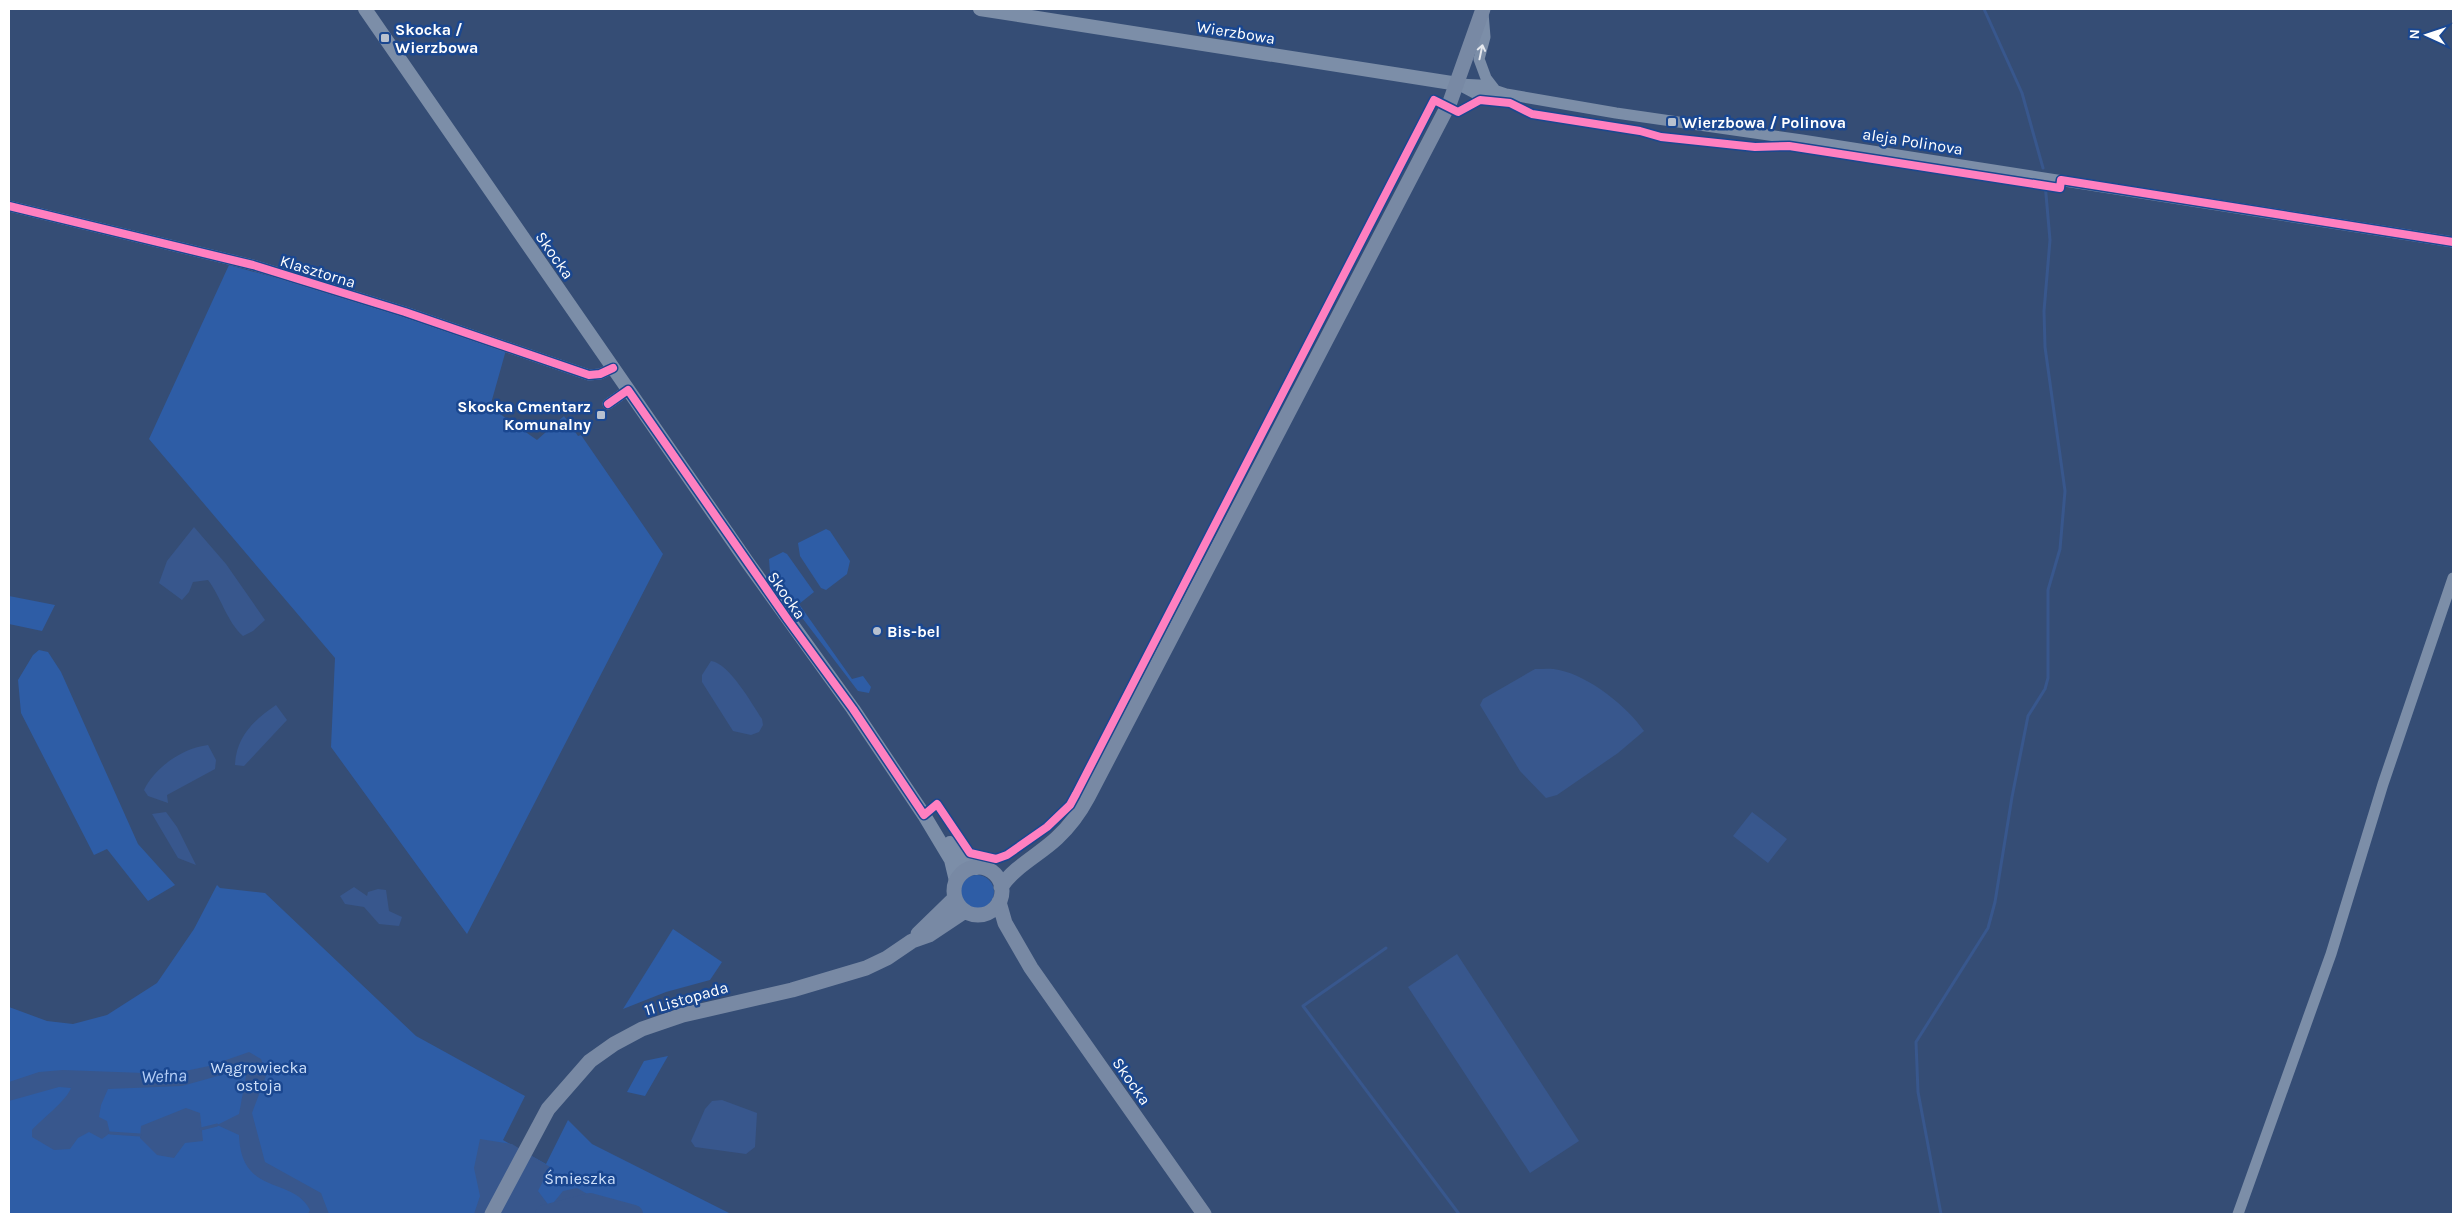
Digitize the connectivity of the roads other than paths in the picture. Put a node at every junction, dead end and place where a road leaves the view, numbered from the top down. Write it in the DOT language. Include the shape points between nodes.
graph roads {
  1 [pos="365,9"];
  2 [pos="980,9"];
  3 [pos="1483,9"];
  4 [pos="1016,12"];
  5 [pos="1458,84"];
  6 [pos="1501,92"];
  7 [pos="9,206"];
  8 [pos="2453,242"];
  9 [pos="613,368"];
  10 [pos="628,390"];
  11 [pos="608,404"];
  12 [pos="2453,578"];
  13 [pos="924,815"];
  14 [pos="1068,826"];
  15 [pos="983,869"];
  16 [pos="956,881"];
  17 [pos="1000,895"];
  18 [pos="955,898"];
  19 [pos="964,911"];
  20 [pos="981,915"];
  21 [pos="912,941"];
  22 [pos="1031,968"];
  23 [pos="492,1214"];
  24 [pos="1204,1214"];
  25 [pos="2238,1214"];
  1 -- 9 [label="street, Skocka"];
  2 -- 4 [label="street, Wierzbowa"];
  3 -- 5 [label="main road"];
  6 -- 3 [label="street, one-way" via="1486,78 1479,59 1485,37"];
  4 -- 5 [label="street, Wierzbowa"];
  5 -- 6 [label="street, aleja Polinova" via="1478,95"];
  5 -- 14 [label="main road" via="1093,788"];
  6 -- 8 [label="street, aleja Polinova" via="1616,113"];
  7 -- 9 [label="street, Klasztorna" via="252,265 362,298 589,375"];
  9 -- 10 [label="street, Skocka"];
  10 -- 11 [label="street"];
  10 -- 13 [label="street, Skocka"];
  12 -- 25 [label="street" via="2383,784 2331,954"];
  13 -- 15 [label="street, Skocka" via="962,859"];
  13 -- 16 [label="street, Skocka" via="951,860"];
  14 -- 15 [label="main road" via="1007,865"];
  14 -- 17 [label="main road" via="1017,869"];
  15 -- 16 [label="main road" via="968,870"];
  15 -- 17 [label="main road" via="995,875"];
  16 -- 18 [label="main road"];
  17 -- 20 [label="main road" via="994,909"];
  17 -- 22 [label="main road, Skocka" via="1005,923"];
  18 -- 19 [label="main road"];
  18 -- 21 [label="main road, 11 Listopada"];
  19 -- 20 [label="main road"];
  19 -- 21 [label="main road, 11 Listopada" via="929,935"];
  20 -- 22 [label="main road, Skocka" via="1000,931"];
  21 -- 23 [label="main road, 11 Listopada" via="866,968 804,987 683,1014 642,1029 614,1044 590,1061 548,1109"];
  22 -- 24 [label="main road, Skocka"];
}
